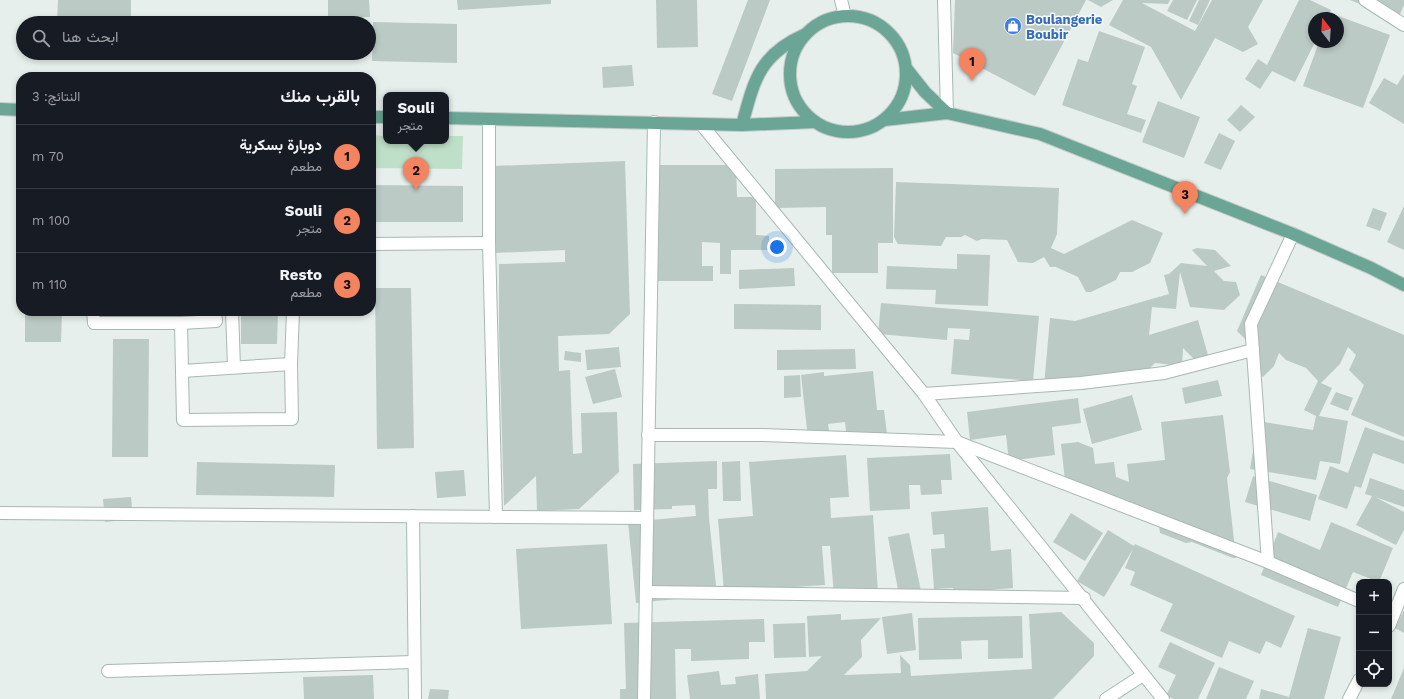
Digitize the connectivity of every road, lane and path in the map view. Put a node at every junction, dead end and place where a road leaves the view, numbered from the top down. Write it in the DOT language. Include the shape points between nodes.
graph roads {
  1 [pos="842,0"];
  2 [pos="944,0"];
  3 [pos="1365,0"];
  4 [pos="845,16"];
  5 [pos="1404,25"];
  6 [pos="806,33"];
  7 [pos="906,68"];
  8 [pos="0,109"];
  9 [pos="16,110"];
  10 [pos="947,113"];
  11 [pos="449,118"];
  12 [pos="489,119"];
  13 [pos="884,120"];
  14 [pos="654,122"];
  15 [pos="815,122"];
  16 [pos="701,124"];
  17 [pos="742,124"];
  18 [pos="1293,234"];
  19 [pos="489,243"];
  20 [pos="376,244"];
  21 [pos="1404,285"];
  22 [pos="93,316"];
  23 [pos="216,316"];
  24 [pos="232,316"];
  25 [pos="293,316"];
  26 [pos="181,324"];
  27 [pos="1253,350"];
  28 [pos="291,364"];
  29 [pos="234,367"];
  30 [pos="182,371"];
  31 [pos="924,394"];
  32 [pos="648,435"];
  33 [pos="957,442"];
  34 [pos="0,513"];
  35 [pos="413,516"];
  36 [pos="496,517"];
  37 [pos="647,518"];
  38 [pos="1268,562"];
  39 [pos="1404,589"];
  40 [pos="646,592"];
  41 [pos="1084,598"];
  42 [pos="1356,600"];
  43 [pos="1394,619"];
  44 [pos="414,662"];
  45 [pos="108,671"];
  46 [pos="1143,674"];
  47 [pos="1356,686"];
  48 [pos="414,699"];
  49 [pos="644,699"];
  50 [pos="1106,699"];
  51 [pos="1162,699"];
  52 [pos="1349,699"];
  1 -- 4 [label="street"];
  2 -- 10 [label="street"];
  3 -- 5 [label="street"];
  4 -- 6 [label="main road" via="831,18"];
  4 -- 7 [label="main road" via="860,17 886,30 899,47"];
  6 -- 15 [label="main road" via="797,45 789,72 791,87 800,107"];
  6 -- 17 [label="main road" via="776,51 759,72"];
  7 -- 10 [label="main road" via="925,92"];
  7 -- 13 [label="main road" via="901,96"];
  8 -- 9 [label="main road"];
  10 -- 13 [label="main road"];
  10 -- 18 [label="main road" via="1040,134"];
  11 -- 12 [label="main road"];
  12 -- 14 [label="main road"];
  12 -- 19 [label="street"];
  13 -- 15 [label="main road" via="871,127 843,132 828,129"];
  14 -- 16 [label="main road"];
  14 -- 32 [label="street"];
  15 -- 17 [label="main road"];
  16 -- 17 [label="main road"];
  16 -- 31 [label="street"];
  18 -- 21 [label="main road"];
  18 -- 27 [label="street" via="1251,324"];
  19 -- 20 [label="street"];
  19 -- 36 [label="street"];
  22 -- 26 [label="street" via="94,324"];
  23 -- 26 [label="street" via="216,321"];
  24 -- 29 [label="street"];
  25 -- 28 [label="street"];
  26 -- 30 [label="street"];
  27 -- 31 [label="street" via="1157,374 1082,383"];
  27 -- 38 [label="street"];
  28 -- 29 [label="street"];
  28 -- 30 [label="street" via="292,419 183,420"];
  29 -- 30 [label="street"];
  31 -- 33 [label="street"];
  32 -- 33 [label="street" via="763,435"];
  32 -- 37 [label="street"];
  33 -- 38 [label="street"];
  33 -- 41 [label="street"];
  34 -- 35 [label="street"];
  35 -- 36 [label="street"];
  35 -- 44 [label="street"];
  36 -- 37 [label="street"];
  37 -- 40 [label="street"];
  38 -- 42 [label="street"];
  39 -- 43 [label="street"];
  40 -- 41 [label="street"];
  40 -- 49 [label="street"];
  41 -- 46 [label="street"];
  44 -- 45 [label="street"];
  44 -- 48 [label="street"];
  46 -- 50 [label="street"];
  46 -- 51 [label="street"];
  47 -- 52 [label="street"];
}
